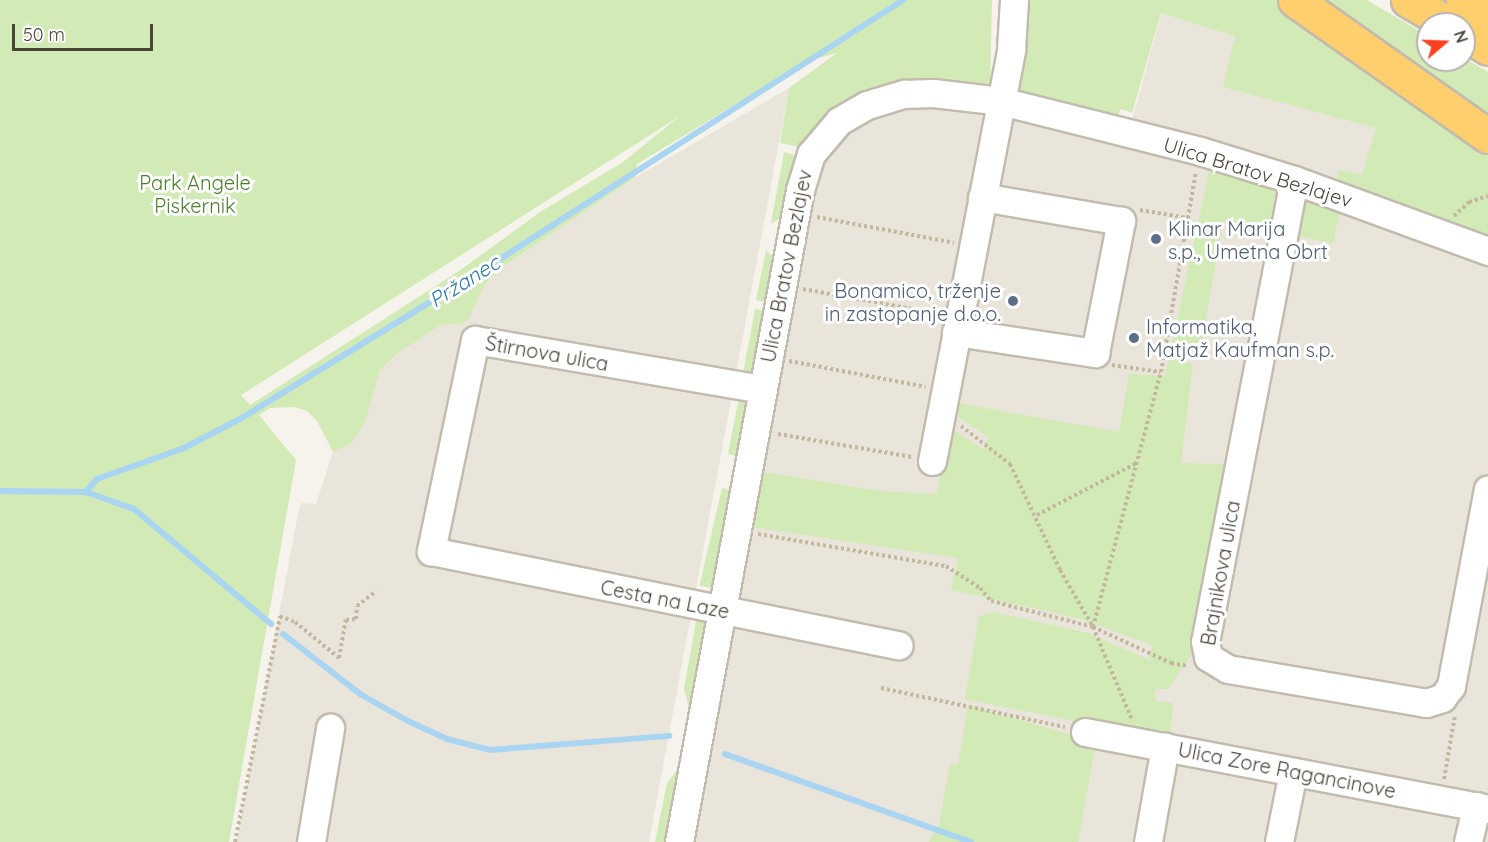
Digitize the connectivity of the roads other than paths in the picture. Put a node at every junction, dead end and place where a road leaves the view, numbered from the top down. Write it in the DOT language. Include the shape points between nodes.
graph roads {
  1 [pos="1014,0"];
  2 [pos="1295,0"];
  3 [pos="1408,0"];
  4 [pos="1464,0"];
  5 [pos="1428,12"];
  6 [pos="1488,15"];
  7 [pos="1001,101"];
  8 [pos="1488,136"];
  9 [pos="1294,180"];
  10 [pos="982,197"];
  11 [pos="1488,251"];
  12 [pos="958,325"];
  13 [pos="762,389"];
  14 [pos="932,461"];
  15 [pos="1488,489"];
  16 [pos="431,551"];
  17 [pos="722,610"];
  18 [pos="899,645"];
  19 [pos="330,729"];
  20 [pos="1085,732"];
  21 [pos="1165,747"];
  22 [pos="1293,771"];
  23 [pos="1482,808"];
  24 [pos="311,842"];
  25 [pos="679,842"];
  26 [pos="1148,842"];
  27 [pos="1279,842"];
  28 [pos="1468,842"];
  1 -- 7 [label="street" via="1011,49"];
  2 -- 8 [label="highway"];
  3 -- 5 [label="highway"];
  4 -- 6 [label="highway"];
  7 -- 9 [label="street, Ulica Bratov Bezlajev" via="1200,151"];
  7 -- 10 [label="street"];
  7 -- 13 [label="street, Ulica Bratov Bezlajev" via="933,93 904,94 867,105 838,121 811,154 795,213"];
  9 -- 11 [label="street, Ulica Bratov Bezlajev"];
  9 -- 15 [label="street, Brajnikova ulica" via="1205,641 1208,657 1214,663 1240,671 1426,703 1443,699 1451,686"];
  10 -- 12 [label="street"];
  10 -- 12 [label="street" via="1121,221 1095,352"];
  12 -- 14 [label="street"];
  13 -- 16 [label="street, Štirnova ulica" via="475,340"];
  13 -- 17 [label="street, Ulica Bratov Bezlajev"];
  16 -- 17 [label="street, Cesta na Laze"];
  17 -- 18 [label="street, Cesta na Laze"];
  17 -- 25 [label="street, Ulica Bratov Bezlajev"];
  19 -- 24 [label="street"];
  20 -- 21 [label="street, Ulica Zore Ragancinove"];
  21 -- 22 [label="street, Ulica Zore Ragancinove"];
  21 -- 26 [label="street"];
  22 -- 23 [label="street, Ulica Zore Ragancinove"];
  22 -- 27 [label="street"];
  23 -- 28 [label="street"];
}
